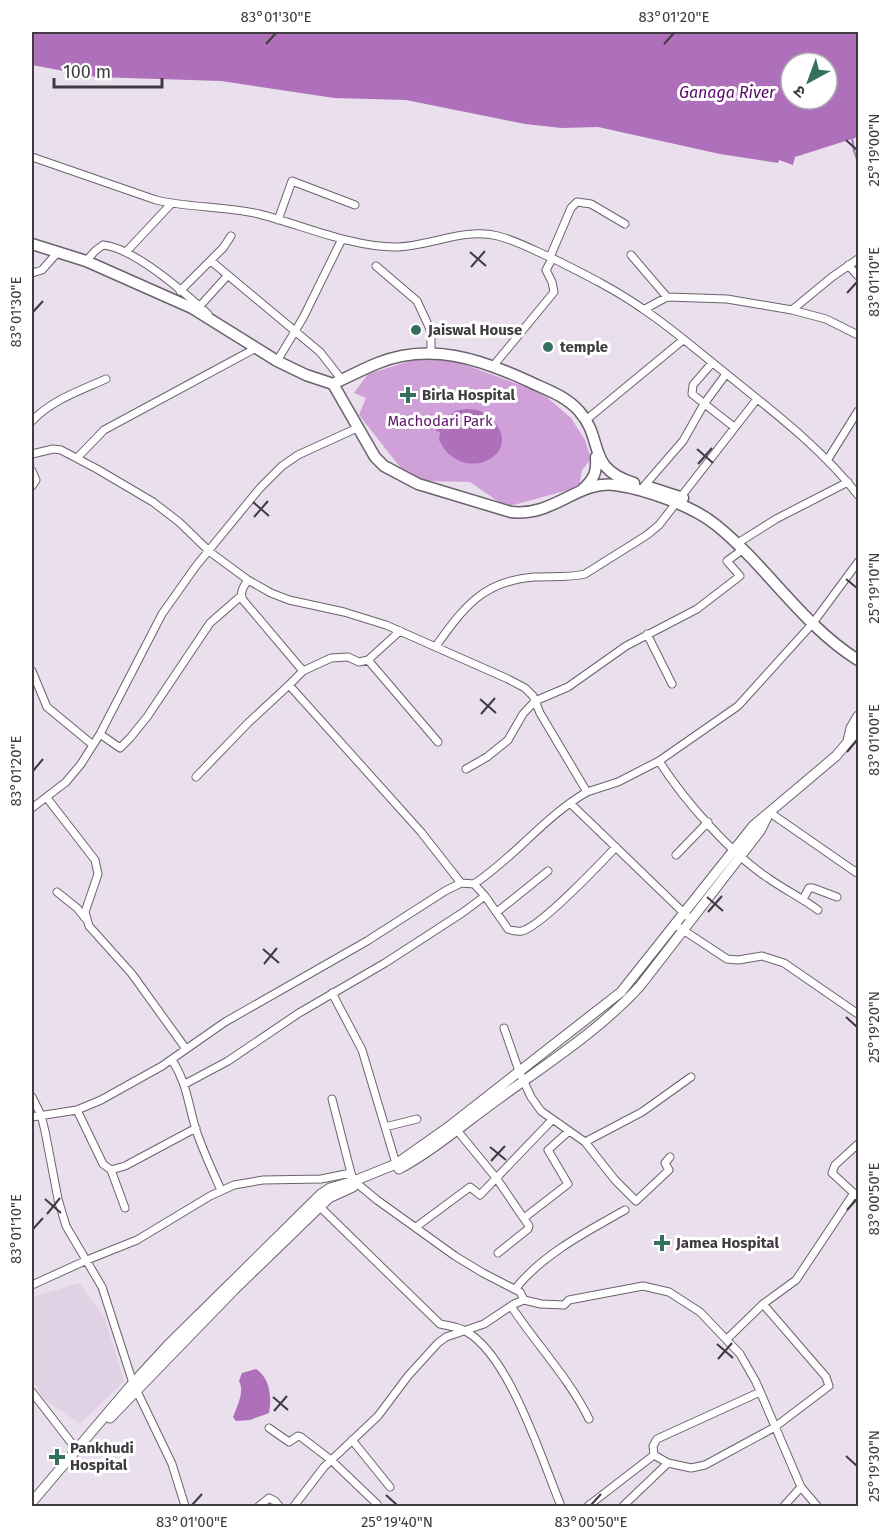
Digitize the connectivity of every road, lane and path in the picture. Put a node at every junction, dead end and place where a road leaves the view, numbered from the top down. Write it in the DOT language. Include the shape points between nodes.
graph roads {
  1 [pos="32,157"];
  2 [pos="171,204"];
  3 [pos="355,205"];
  4 [pos="278,220"];
  5 [pos="625,224"];
  6 [pos="231,236"];
  7 [pos="342,239"];
  8 [pos="32,244"];
  9 [pos="58,252"];
  10 [pos="126,252"];
  11 [pos="631,255"];
  12 [pos="551,258"];
  13 [pos="858,259"];
  14 [pos="86,261"];
  15 [pos="210,261"];
  16 [pos="848,265"];
  17 [pos="376,266"];
  18 [pos="32,273"];
  19 [pos="228,275"];
  20 [pos="858,276"];
  21 [pos="180,291"];
  22 [pos="667,297"];
  23 [pos="200,306"];
  24 [pos="645,309"];
  25 [pos="792,310"];
  26 [pos="219,323"];
  27 [pos="295,332"];
  28 [pos="858,335"];
  29 [pos="683,340"];
  30 [pos="256,348"];
  31 [pos="431,352"];
  32 [pos="277,361"];
  33 [pos="712,363"];
  34 [pos="494,365"];
  35 [pos="726,374"];
  36 [pos="106,379"];
  37 [pos="337,382"];
  38 [pos="757,399"];
  39 [pos="704,404"];
  40 [pos="858,411"];
  41 [pos="586,420"];
  42 [pos="32,422"];
  43 [pos="734,427"];
  44 [pos="357,428"];
  45 [pos="595,447"];
  46 [pos="32,454"];
  47 [pos="77,458"];
  48 [pos="828,459"];
  49 [pos="32,471"];
  50 [pos="848,482"];
  51 [pos="32,486"];
  52 [pos="644,486"];
  53 [pos="581,491"];
  54 [pos="858,494"];
  55 [pos="677,499"];
  56 [pos="742,545"];
  57 [pos="210,552"];
  58 [pos="858,562"];
  59 [pos="248,580"];
  60 [pos="241,596"];
  61 [pos="814,620"];
  62 [pos="400,631"];
  63 [pos="647,634"];
  64 [pos="436,646"];
  65 [pos="858,653"];
  66 [pos="368,660"];
  67 [pos="858,660"];
  68 [pos="32,671"];
  69 [pos="303,671"];
  70 [pos="672,684"];
  71 [pos="290,685"];
  72 [pos="535,701"];
  73 [pos="858,716"];
  74 [pos="858,730"];
  75 [pos="100,734"];
  76 [pos="438,742"];
  77 [pos="847,744"];
  78 [pos="93,745"];
  79 [pos="659,760"];
  80 [pos="466,769"];
  81 [pos="196,777"];
  82 [pos="587,792"];
  83 [pos="47,798"];
  84 [pos="570,803"];
  85 [pos="32,808"];
  86 [pos="769,812"];
  87 [pos="708,822"];
  88 [pos="616,847"];
  89 [pos="737,853"];
  90 [pos="676,855"];
  91 [pos="858,870"];
  92 [pos="548,872"];
  93 [pos="461,883"];
  94 [pos="474,884"];
  95 [pos="57,892"];
  96 [pos="485,896"];
  97 [pos="837,897"];
  98 [pos="803,899"];
  99 [pos="818,910"];
  100 [pos="497,912"];
  101 [pos="687,916"];
  102 [pos="86,920"];
  103 [pos="674,924"];
  104 [pos="683,930"];
  105 [pos="332,993"];
  106 [pos="858,1014"];
  107 [pos="504,1028"];
  108 [pos="186,1049"];
  109 [pos="172,1060"];
  110 [pos="521,1076"];
  111 [pos="691,1077"];
  112 [pos="185,1084"];
  113 [pos="32,1097"];
  114 [pos="332,1099"];
  115 [pos="76,1110"];
  116 [pos="40,1115"];
  117 [pos="32,1117"];
  118 [pos="417,1119"];
  119 [pos="552,1120"];
  120 [pos="385,1127"];
  121 [pos="196,1128"];
  122 [pos="456,1129"];
  123 [pos="568,1131"];
  124 [pos="585,1142"];
  125 [pos="858,1144"];
  126 [pos="670,1157"];
  127 [pos="397,1167"];
  128 [pos="111,1170"];
  129 [pos="355,1179"];
  130 [pos="496,1179"];
  131 [pos="220,1190"];
  132 [pos="856,1195"];
  133 [pos="320,1207"];
  134 [pos="125,1208"];
  135 [pos="625,1210"];
  136 [pos="524,1218"];
  137 [pos="416,1227"];
  138 [pos="498,1253"];
  139 [pos="87,1260"];
  140 [pos="32,1286"];
  141 [pos="515,1289"];
  142 [pos="524,1300"];
  143 [pos="763,1304"];
  144 [pos="511,1306"];
  145 [pos="466,1330"];
  146 [pos="727,1339"];
  147 [pos="135,1387"];
  148 [pos="32,1392"];
  149 [pos="760,1392"];
  150 [pos="589,1419"];
  151 [pos="775,1427"];
  152 [pos="269,1428"];
  153 [pos="352,1440"];
  154 [pos="76,1449"];
  155 [pos="654,1455"];
  156 [pos="331,1460"];
  157 [pos="668,1462"];
  158 [pos="390,1487"];
  159 [pos="801,1487"];
  160 [pos="32,1502"];
  161 [pos="377,1504"];
  162 [pos="263,1505"];
  163 [pos="35,1506"];
  164 [pos="185,1506"];
  165 [pos="279,1506"];
  166 [pos="294,1506"];
  167 [pos="561,1506"];
  168 [pos="588,1506"];
  169 [pos="623,1506"];
  170 [pos="784,1506"];
  171 [pos="817,1506"];
  1 -- 2 [label="street"];
  2 -- 4 [label="street" via="243,211"];
  2 -- 10 [label="street"];
  3 -- 4 [label="street" via="292,182"];
  4 -- 7 [label="street"];
  5 -- 12 [label="street" via="591,204 577,202"];
  6 -- 15 [label="street"];
  7 -- 12 [label="street" via="393,247 488,234"];
  7 -- 27 [label="street"];
  8 -- 9 [label="main road"];
  9 -- 14 [label="main road"];
  9 -- 18 [label="street" via="42,270"];
  10 -- 14 [label="street" via="103,245"];
  10 -- 21 [label="street"];
  11 -- 22 [label="street"];
  12 -- 24 [label="street"];
  12 -- 34 [label="street" via="546,270 554,292"];
  13 -- 16 [label="street"];
  14 -- 26 [label="main road"];
  15 -- 19 [label="street"];
  15 -- 21 [label="street"];
  16 -- 20 [label="street"];
  16 -- 25 [label="street"];
  17 -- 31 [label="street" via="417,301 431,331"];
  19 -- 23 [label="street"];
  19 -- 27 [label="street"];
  21 -- 23 [label="street"];
  22 -- 24 [label="street"];
  22 -- 25 [label="street" via="727,299"];
  23 -- 26 [label="street"];
  24 -- 29 [label="street"];
  25 -- 28 [label="street" via="826,319"];
  26 -- 30 [label="main road"];
  27 -- 32 [label="street"];
  27 -- 37 [label="street" via="320,352"];
  29 -- 33 [label="street"];
  29 -- 41 [label="street"];
  30 -- 32 [label="main road"];
  30 -- 47 [label="street" via="104,430"];
  31 -- 34 [label="main road"];
  31 -- 37 [label="main road" via="380,362"];
  32 -- 37 [label="main road" via="310,376"];
  33 -- 35 [label="street"];
  33 -- 39 [label="street" via="691,390 693,397"];
  34 -- 41 [label="main road" via="569,401"];
  35 -- 38 [label="street"];
  35 -- 39 [label="street"];
  36 -- 42 [label="street" via="58,400"];
  37 -- 44 [label="main road"];
  38 -- 43 [label="street"];
  38 -- 48 [label="street"];
  39 -- 43 [label="street"];
  39 -- 52 [label="street" via="683,441"];
  40 -- 48 [label="street"];
  41 -- 45 [label="main road"];
  43 -- 55 [label="street"];
  44 -- 53 [label="main road" via="375,457 396,474 511,512 543,510"];
  44 -- 57 [label="street" via="282,466"];
  45 -- 52 [label="main road" via="607,469 619,478"];
  45 -- 53 [label="main road" via="594,479"];
  46 -- 47 [label="street" via="52,449"];
  47 -- 57 [label="street" via="153,502"];
  48 -- 50 [label="street"];
  49 -- 51 [label="street" via="36,480"];
  50 -- 54 [label="street"];
  50 -- 56 [label="street" via="776,519"];
  52 -- 55 [label="main road"];
  53 -- 55 [label="main road" via="611,485"];
  55 -- 56 [label="main road"];
  55 -- 64 [label="street" via="654,530 585,574 524,578 484,591 463,609"];
  56 -- 61 [label="main road"];
  56 -- 63 [label="street" via="727,561 740,576 697,609"];
  57 -- 59 [label="street"];
  57 -- 75 [label="street" via="162,614"];
  58 -- 61 [label="street"];
  59 -- 60 [label="street"];
  59 -- 62 [label="street" via="289,600 344,612"];
  60 -- 69 [label="street"];
  60 -- 75 [label="street" via="202,632 147,717 120,748"];
  61 -- 65 [label="main road"];
  61 -- 67 [label="main road"];
  61 -- 79 [label="street" via="738,706"];
  62 -- 64 [label="street"];
  62 -- 66 [label="street"];
  63 -- 70 [label="street"];
  63 -- 72 [label="street" via="568,687"];
  64 -- 72 [label="street" via="514,681 530,691"];
  66 -- 69 [label="street" via="331,658"];
  66 -- 76 [label="street"];
  68 -- 78 [label="street" via="47,707"];
  69 -- 71 [label="street"];
  71 -- 81 [label="street"];
  71 -- 93 [label="street" via="421,832"];
  72 -- 80 [label="street" via="508,740"];
  72 -- 82 [label="street"];
  73 -- 77 [label="street"];
  74 -- 77 [label="street"];
  75 -- 78 [label="street"];
  77 -- 86 [label="street"];
  78 -- 83 [label="street" via="81,765"];
  79 -- 82 [label="street" via="618,782"];
  79 -- 87 [label="street"];
  82 -- 84 [label="street"];
  83 -- 85 [label="street"];
  83 -- 102 [label="street" via="95,860 98,874 87,904"];
  84 -- 88 [label="street"];
  84 -- 94 [label="street"];
  86 -- 89 [label="street" via="753,826"];
  86 -- 91 [label="street" via="856,873"];
  87 -- 89 [label="street"];
  87 -- 90 [label="street"];
  88 -- 100 [label="street" via="527,929 508,929"];
  88 -- 101 [label="street"];
  89 -- 98 [label="street" via="767,878"];
  89 -- 101 [label="street"];
  92 -- 100 [label="street"];
  93 -- 94 [label="street"];
  93 -- 108 [label="street"];
  94 -- 96 [label="street"];
  95 -- 102 [label="street"];
  96 -- 100 [label="street"];
  96 -- 105 [label="street"];
  97 -- 98 [label="street" via="809,888"];
  98 -- 99 [label="street"];
  101 -- 103 [label="street"];
  101 -- 104 [label="street"];
  102 -- 108 [label="street" via="132,974"];
  103 -- 104 [label="street"];
  103 -- 110 [label="street" via="621,992"];
  104 -- 106 [label="street" via="727,959 762,956 784,963"];
  104 -- 110 [label="street" via="640,986 602,1023"];
  105 -- 112 [label="street" via="228,1061"];
  105 -- 120 [label="street" via="362,1050"];
  107 -- 110 [label="street"];
  108 -- 109 [label="street"];
  109 -- 112 [label="street"];
  109 -- 115 [label="street"];
  110 -- 119 [label="street" via="531,1097"];
  110 -- 122 [label="street"];
  110 -- 127 [label="street"];
  111 -- 124 [label="street" via="642,1112"];
  112 -- 121 [label="street"];
  113 -- 116 [label="street"];
  114 -- 129 [label="street"];
  115 -- 116 [label="street"];
  115 -- 128 [label="street" via="104,1164"];
  116 -- 117 [label="street"];
  116 -- 139 [label="street" via="63,1217"];
  118 -- 120 [label="street"];
  119 -- 123 [label="street"];
  119 -- 130 [label="street"];
  120 -- 127 [label="street"];
  121 -- 128 [label="street"];
  121 -- 131 [label="street"];
  122 -- 127 [label="street"];
  122 -- 130 [label="street"];
  123 -- 124 [label="street"];
  123 -- 136 [label="street" via="548,1150 568,1184"];
  124 -- 126 [label="street" via="636,1201 669,1170 665,1163"];
  125 -- 132 [label="street" via="835,1165 832,1173"];
  127 -- 129 [label="street"];
  128 -- 134 [label="street"];
  129 -- 131 [label="street" via="247,1182"];
  129 -- 133 [label="street"];
  129 -- 137 [label="street"];
  129 -- 147 [label="street" via="330,1188 315,1199 176,1338"];
  130 -- 136 [label="street"];
  130 -- 137 [label="street" via="480,1195 470,1186"];
  131 -- 139 [label="street" via="151,1233"];
  132 -- 143 [label="street" via="796,1280"];
  133 -- 145 [label="street" via="440,1324"];
  133 -- 147 [label="street"];
  135 -- 141 [label="street" via="546,1260"];
  136 -- 138 [label="street" via="529,1228"];
  137 -- 141 [label="street" via="483,1273"];
  139 -- 140 [label="street"];
  139 -- 147 [label="street" via="102,1287"];
  141 -- 142 [label="street"];
  142 -- 144 [label="street"];
  142 -- 146 [label="street" via="564,1305 569,1300 629,1288 656,1288 700,1312"];
  143 -- 146 [label="street"];
  143 -- 151 [label="street" via="829,1382"];
  144 -- 145 [label="street" via="484,1324"];
  144 -- 150 [label="street" via="578,1397"];
  145 -- 153 [label="street" via="446,1337 430,1350 384,1409"];
  145 -- 167 [label="street" via="480,1341 508,1383"];
  146 -- 149 [label="street" via="740,1354"];
  147 -- 154 [label="street"];
  147 -- 163 [label="street"];
  147 -- 164 [label="street" via="172,1464"];
  148 -- 154 [label="street"];
  149 -- 151 [label="street"];
  149 -- 155 [label="street" via="657,1439"];
  151 -- 157 [label="street" via="705,1465 691,1468"];
  151 -- 159 [label="street"];
  152 -- 156 [label="street" via="289,1442 300,1436"];
  153 -- 156 [label="street"];
  153 -- 158 [label="street"];
  154 -- 160 [label="street"];
  155 -- 157 [label="street"];
  155 -- 168 [label="street"];
  156 -- 161 [label="street"];
  156 -- 166 [label="street"];
  157 -- 169 [label="street"];
  159 -- 170 [label="street"];
  159 -- 171 [label="street"];
  162 -- 165 [label="street" via="272,1498"];
}
